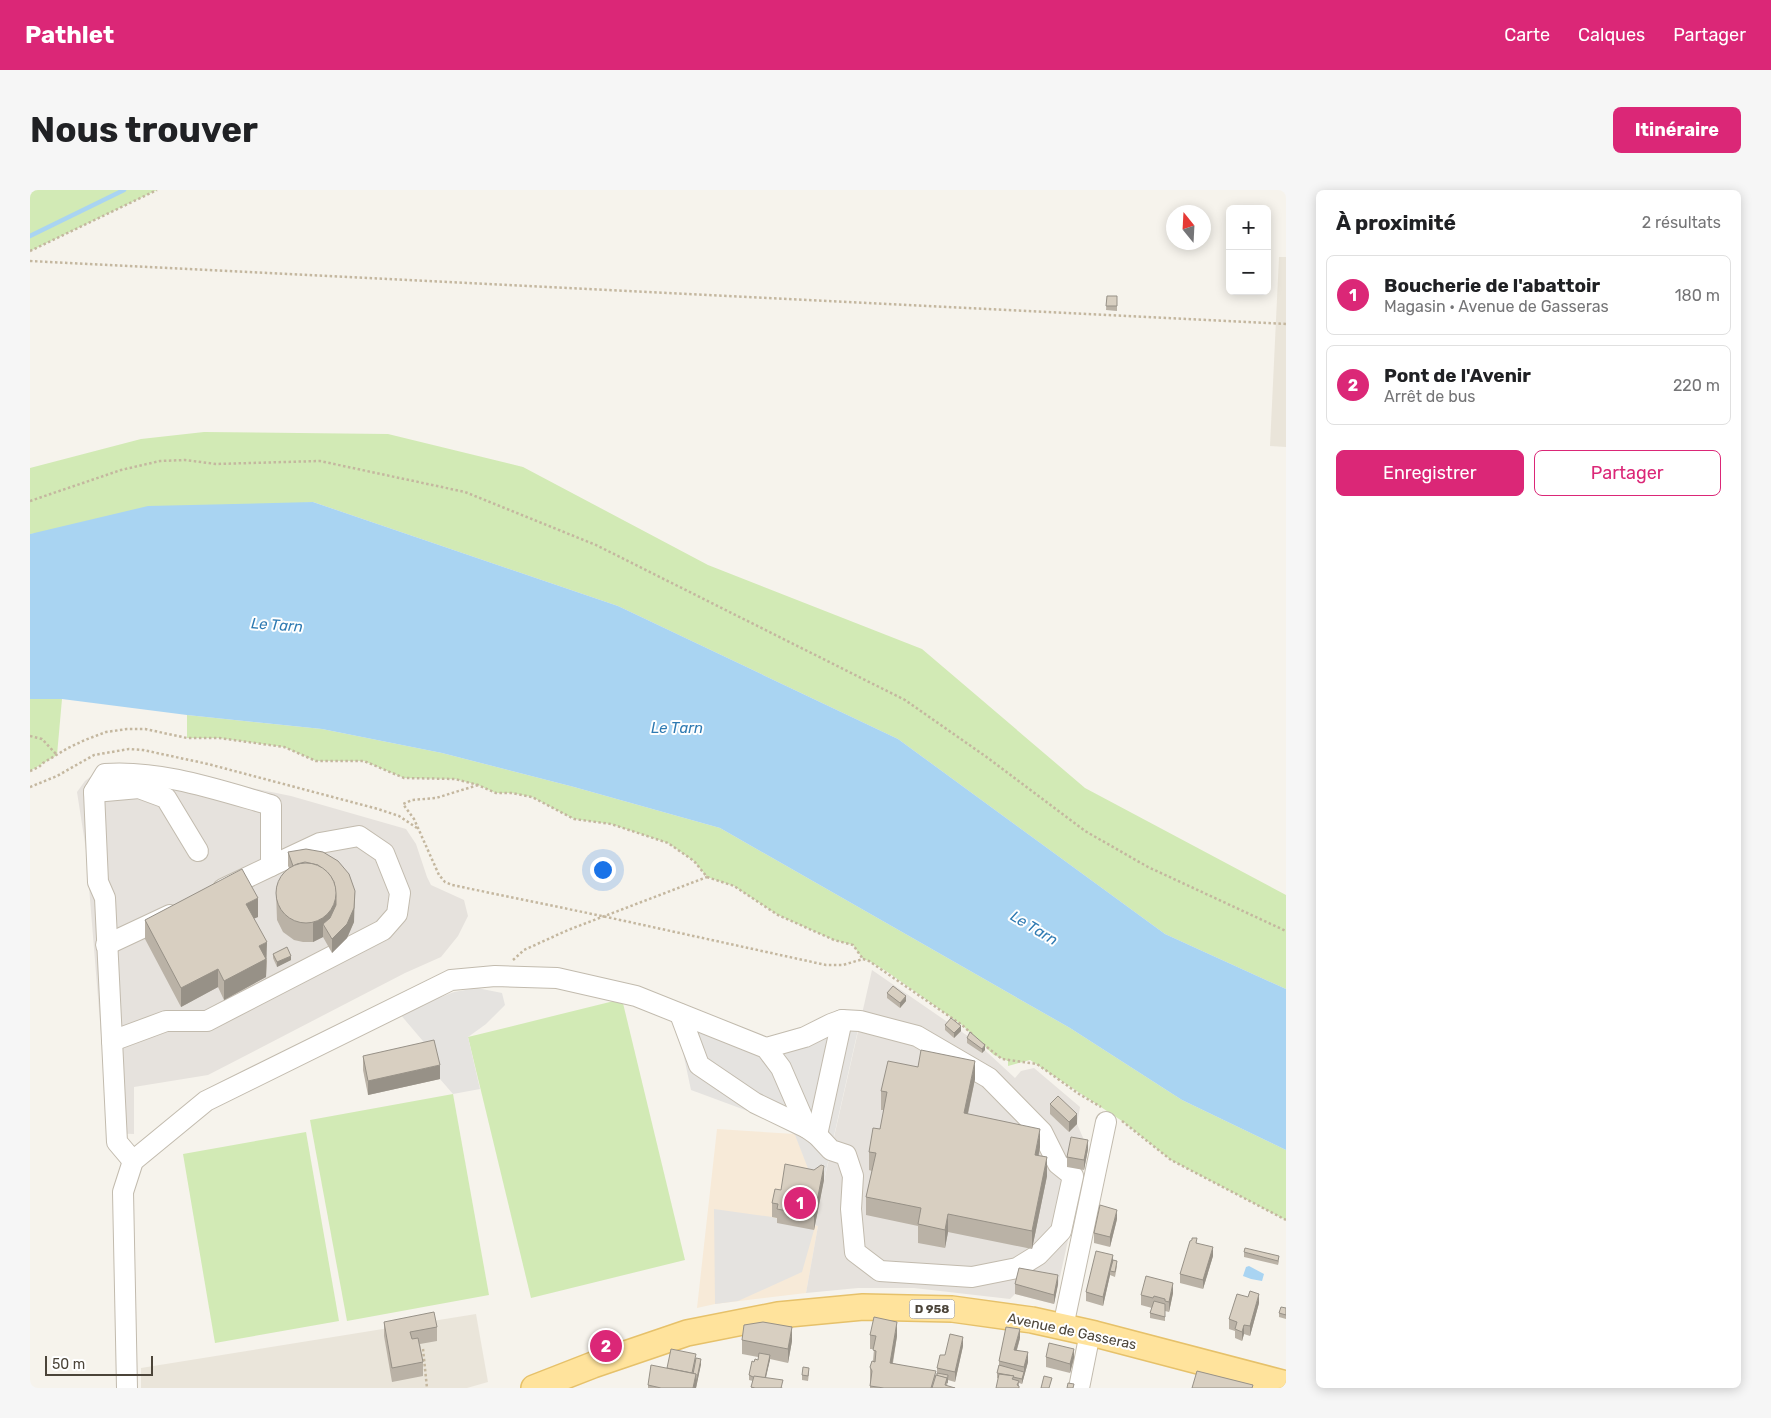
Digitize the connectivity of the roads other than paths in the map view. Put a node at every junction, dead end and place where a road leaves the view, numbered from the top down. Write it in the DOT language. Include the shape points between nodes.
graph roads {
  1 [pos="195,784"];
  2 [pos="94,792"];
  3 [pos="166,798"];
  4 [pos="198,851"];
  5 [pos="271,866"];
  6 [pos="210,895"];
  7 [pos="184,908"];
  8 [pos="106,945"];
  9 [pos="680,1014"];
  10 [pos="842,1020"];
  11 [pos="112,1041"];
  12 [pos="766,1048"];
  13 [pos="1106,1122"];
  14 [pos="812,1131"];
  15 [pos="133,1161"];
  16 [pos="1063,1327"];
  17 [pos="1090,1333"];
  18 [pos="1286,1384"];
  19 [pos="127,1388"];
  20 [pos="535,1388"];
  21 [pos="1079,1388"];
  1 -- 2 [label="street" via="127,772 105,774"];
  1 -- 3 [label="street"];
  1 -- 5 [label="street" via="271,805"];
  2 -- 3 [label="street" via="138,788"];
  2 -- 8 [label="street" via="98,882 105,898"];
  3 -- 4 [label="street"];
  5 -- 6 [label="street"];
  5 -- 11 [label="street" via="320,843 358,836 384,853 400,893 397,914 383,930 207,1020 166,1021"];
  7 -- 8 [label="street"];
  8 -- 11 [label="street"];
  9 -- 12 [label="street"];
  9 -- 14 [label="street" via="699,1065 756,1104"];
  9 -- 15 [label="street" via="636,996 557,978 495,976 451,980 206,1101"];
  10 -- 12 [label="street" via="805,1037"];
  10 -- 14 [label="street"];
  10 -- 14 [label="street" via="860,1021 918,1036 989,1078 1042,1132 1058,1164 1073,1176 1061,1232 1038,1255 1016,1268 972,1277 880,1270 854,1252 853,1176 846,1155 831,1150"];
  11 -- 15 [label="street" via="117,1142"];
  12 -- 14 [label="street" via="782,1068"];
  13 -- 16 [label="street"];
  15 -- 19 [label="street" via="123,1192"];
  16 -- 17 [label="main road, Avenue de Gasseras / D 958"];
  16 -- 20 [label="main road, Avenue de Gasseras / D 958" via="952,1309 863,1307 778,1315 687,1333"];
  17 -- 18 [label="main road, Avenue de Gasseras / D 958"];
  17 -- 21 [label="street"];
}
